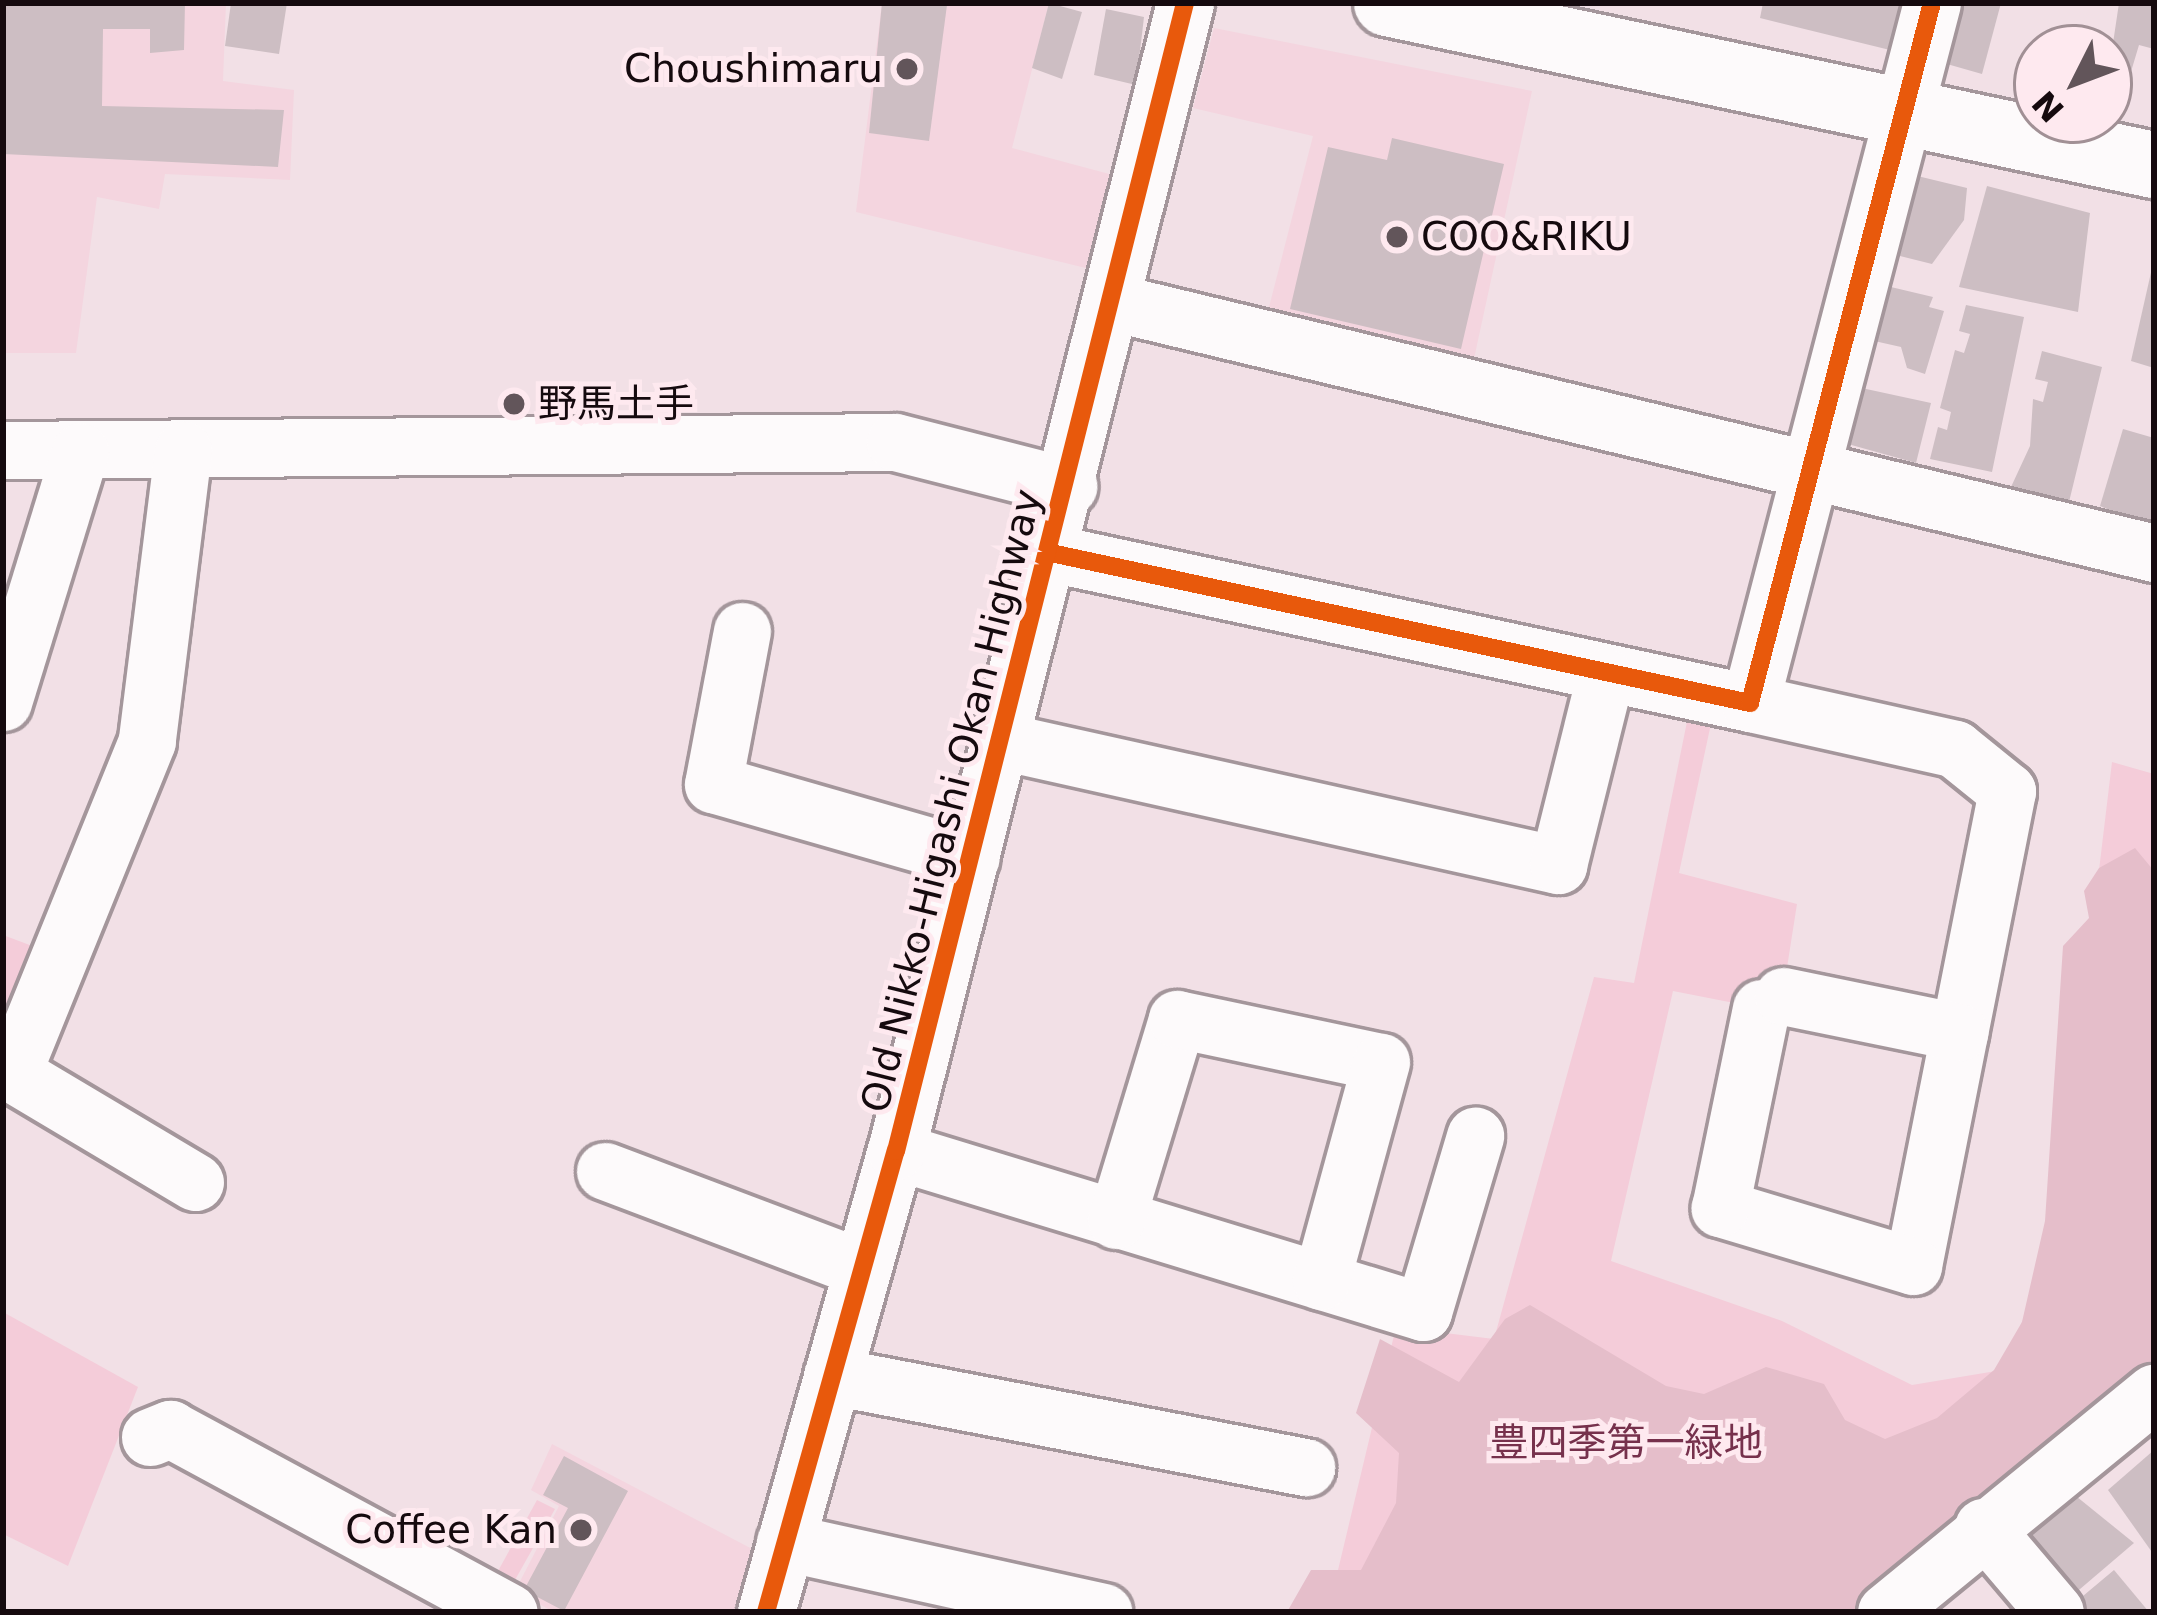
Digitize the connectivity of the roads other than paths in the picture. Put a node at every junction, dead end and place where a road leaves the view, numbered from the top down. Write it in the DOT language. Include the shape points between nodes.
graph roads {
  1 [pos="1185,3"];
  2 [pos="1387,3"];
  3 [pos="1932,3"];
  4 [pos="1901,113"];
  5 [pos="2154,165"];
  6 [pos="1112,302"];
  7 [pos="183,450"];
  8 [pos="3,451"];
  9 [pos="80,452"];
  10 [pos="1805,468"];
  11 [pos="1068,485"];
  12 [pos="1051,553"];
  13 [pos="2154,553"];
  14 [pos="742,631"];
  15 [pos="1605,677"];
  16 [pos="3,702"];
  17 [pos="1750,703"];
  18 [pos="1001,741"];
  19 [pos="970,858"];
  20 [pos="1959,1031"];
  21 [pos="1475,1136"];
  22 [pos="896,1151"];
  23 [pos="604,1171"];
  24 [pos="196,1182"];
  25 [pos="1116,1220"];
  26 [pos="862,1268"];
  27 [pos="1321,1281"];
  28 [pos="832,1376"];
  29 [pos="2154,1393"];
  30 [pos="150,1437"];
  31 [pos="1306,1467"];
  32 [pos="1983,1527"];
  33 [pos="785,1542"];
  34 [pos="509,1612"];
  35 [pos="766,1612"];
  36 [pos="1103,1612"];
  37 [pos="1886,1612"];
  38 [pos="2055,1612"];
  1 -- 6 [label="street, Old Nikko-Higashi Okan Highway"];
  2 -- 4 [label="highway"];
  3 -- 4 [label="street"];
  4 -- 5 [label="highway"];
  4 -- 10 [label="street"];
  6 -- 10 [label="street"];
  6 -- 11 [label="street, Old Nikko-Higashi Okan Highway"];
  7 -- 9 [label="street"];
  7 -- 11 [label="street" via="896,442"];
  7 -- 24 [label="street" via="147,740 12,1073"];
  8 -- 9 [label="street"];
  9 -- 16 [label="street"];
  10 -- 13 [label="street"];
  10 -- 17 [label="street"];
  11 -- 12 [label="street, Old Nikko-Higashi Okan Highway"];
  12 -- 15 [label="street"];
  12 -- 18 [label="street, Old Nikko-Higashi Okan Highway"];
  14 -- 19 [label="street" via="712,784"];
  15 -- 17 [label="street"];
  15 -- 18 [label="street" via="1558,866"];
  17 -- 20 [label="street" via="1955,749 2007,791"];
  18 -- 19 [label="street, Old Nikko-Higashi Okan Highway"];
  19 -- 22 [label="street, Old Nikko-Higashi Okan Highway"];
  20 -- 20 [label="street" via="1913,1266 1720,1208 1772,1002"];
  21 -- 27 [label="street" via="1424,1312"];
  22 -- 25 [label="street"];
  22 -- 26 [label="street, Old Nikko-Higashi Okan Highway"];
  23 -- 26 [label="street"];
  25 -- 27 [label="street"];
  25 -- 27 [label="street" via="1177,1019 1382,1062"];
  26 -- 28 [label="street, Old Nikko-Higashi Okan Highway"];
  28 -- 31 [label="street"];
  28 -- 33 [label="street, Old Nikko-Higashi Okan Highway"];
  29 -- 32 [label="street"];
  30 -- 34 [label="street" via="170,1429"];
  32 -- 37 [label="street"];
  32 -- 38 [label="street"];
  33 -- 35 [label="street, Old Nikko-Higashi Okan Highway"];
  33 -- 36 [label="street"];
}
